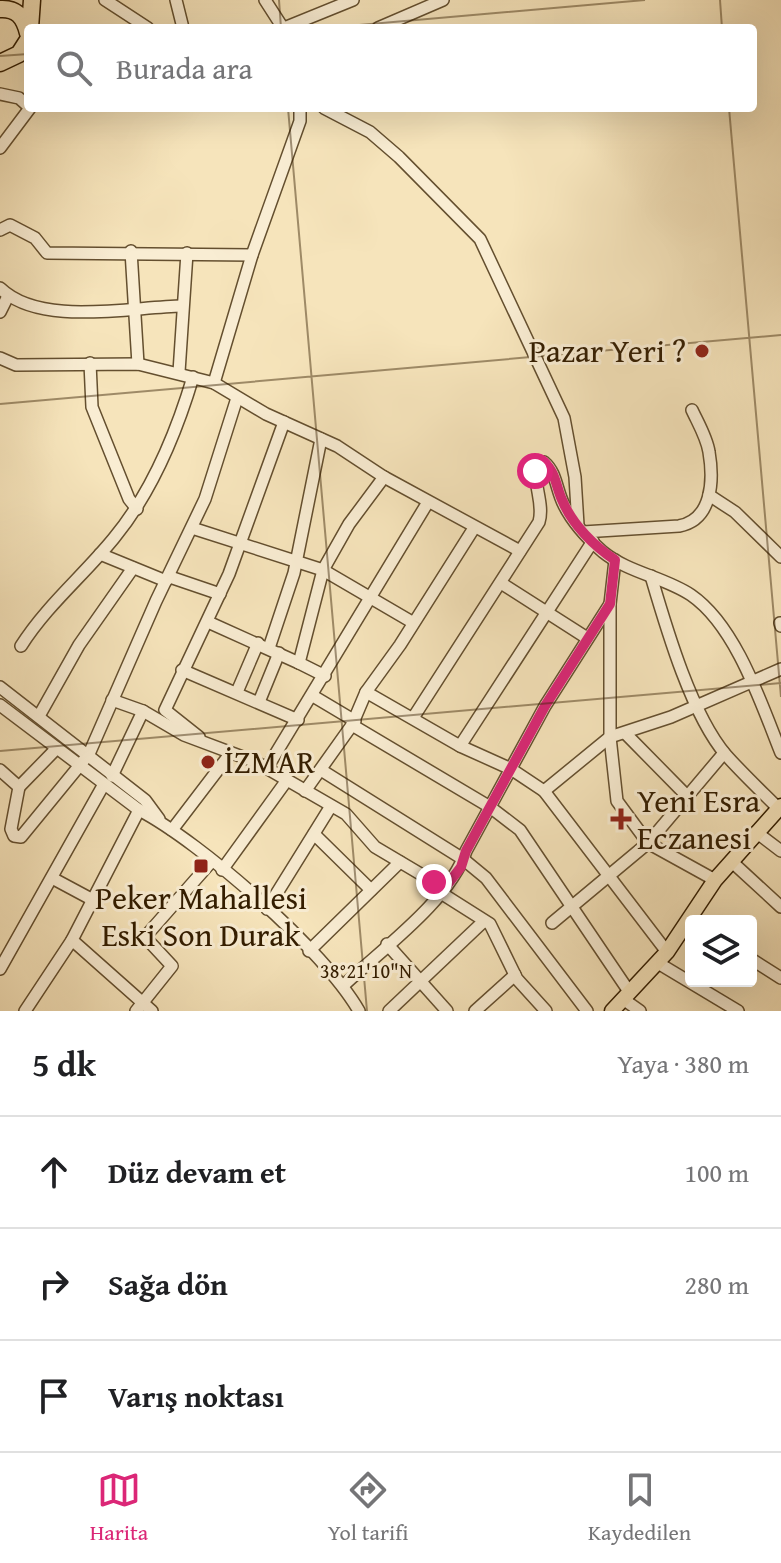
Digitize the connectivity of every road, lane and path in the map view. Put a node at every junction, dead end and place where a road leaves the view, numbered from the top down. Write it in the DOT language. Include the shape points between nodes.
graph roads {
  1 [pos="32,0"];
  2 [pos="105,0"];
  3 [pos="176,0"];
  4 [pos="265,0"];
  5 [pos="353,0"];
  6 [pos="443,0"];
  7 [pos="0,9"];
  8 [pos="25,24"];
  9 [pos="30,24"];
  10 [pos="142,24"];
  11 [pos="182,24"];
  12 [pos="281,24"];
  13 [pos="294,24"];
  14 [pos="387,24"];
  15 [pos="24,46"];
  16 [pos="0,63"];
  17 [pos="0,94"];
  18 [pos="24,102"];
  19 [pos="25,112"];
  20 [pos="300,112"];
  21 [pos="332,112"];
  22 [pos="0,148"];
  23 [pos="0,230"];
  24 [pos="131,251"];
  25 [pos="187,253"];
  26 [pos="252,255"];
  27 [pos="4,292"];
  28 [pos="182,306"];
  29 [pos="133,307"];
  30 [pos="0,312"];
  31 [pos="0,358"];
  32 [pos="90,363"];
  33 [pos="138,364"];
  34 [pos="179,372"];
  35 [pos="193,377"];
  36 [pos="214,383"];
  37 [pos="237,398"];
  38 [pos="692,410"];
  39 [pos="284,422"];
  40 [pos="321,439"];
  41 [pos="384,477"];
  42 [pos="709,495"];
  43 [pos="428,502"];
  44 [pos="137,509"];
  45 [pos="192,528"];
  46 [pos="474,528"];
  47 [pos="580,529"];
  48 [pos="593,541"];
  49 [pos="240,546"];
  50 [pos="520,551"];
  51 [pos="100,554"];
  52 [pos="781,557"];
  53 [pos="297,560"];
  54 [pos="615,560"];
  55 [pos="133,568"];
  56 [pos="323,570"];
  57 [pos="651,576"];
  58 [pos="168,579"];
  59 [pos="501,583"];
  60 [pos="220,594"];
  61 [pos="368,598"];
  62 [pos="610,604"];
  63 [pos="547,612"];
  64 [pos="208,622"];
  65 [pos="412,622"];
  66 [pos="587,638"];
  67 [pos="21,646"];
  68 [pos="269,648"];
  69 [pos="299,663"];
  70 [pos="781,669"];
  71 [pos="182,670"];
  72 [pos="325,676"];
  73 [pos="750,683"];
  74 [pos="0,687"];
  75 [pos="237,692"];
  76 [pos="366,692"];
  77 [pos="313,696"];
  78 [pos="112,700"];
  79 [pos="259,702"];
  80 [pos="0,705"];
  81 [pos="699,705"];
  82 [pos="143,711"];
  83 [pos="39,716"];
  84 [pos="413,718"];
  85 [pos="298,720"];
  86 [pos="354,723"];
  87 [pos="625,733"];
  88 [pos="610,737"];
  89 [pos="200,738"];
  90 [pos="460,746"];
  91 [pos="57,748"];
  92 [pos="724,753"];
  93 [pos="781,753"];
  94 [pos="89,754"];
  95 [pos="230,754"];
  96 [pos="82,767"];
  97 [pos="267,768"];
  98 [pos="511,769"];
  99 [pos="0,770"];
  100 [pos="321,770"];
  101 [pos="108,780"];
  102 [pos="287,780"];
  103 [pos="19,787"];
  104 [pos="305,791"];
  105 [pos="544,791"];
  106 [pos="686,795"];
  107 [pos="331,806"];
  108 [pos="490,807"];
  109 [pos="780,808"];
  110 [pos="139,810"];
  111 [pos="162,822"];
  112 [pos="172,830"];
  113 [pos="756,832"];
  114 [pos="314,834"];
  115 [pos="648,843"];
  116 [pos="781,851"];
  117 [pos="463,859"];
  118 [pos="731,861"];
  119 [pos="211,862"];
  120 [pos="400,862"];
  121 [pos="222,870"];
  122 [pos="606,876"];
  123 [pos="52,878"];
  124 [pos="715,880"];
  125 [pos="371,890"];
  126 [pos="441,893"];
  127 [pos="93,900"];
  128 [pos="573,906"];
  129 [pos="781,907"];
  130 [pos="267,909"];
  131 [pos="693,915"];
  132 [pos="484,921"];
  133 [pos="552,923"];
  134 [pos="685,927"];
  135 [pos="72,940"];
  136 [pos="387,944"];
  137 [pos="309,951"];
  138 [pos="663,957"];
  139 [pos="757,963"];
  140 [pos="0,969"];
  141 [pos="515,975"];
  142 [pos="781,978"];
  143 [pos="422,980"];
  144 [pos="344,985"];
  145 [pos="626,996"];
  146 [pos="144,1008"];
  147 [pos="543,1010"];
  148 [pos="25,1011"];
  149 [pos="359,1011"];
  150 [pos="389,1011"];
  151 [pos="447,1011"];
  152 [pos="475,1011"];
  153 [pos="587,1011"];
  154 [pos="612,1011"];
  155 [pos="640,1011"];
  156 [pos="738,1011"];
  1 -- 9 [label="highway"];
  2 -- 10 [label="street"];
  3 -- 11 [label="street"];
  4 -- 12 [label="street"];
  5 -- 13 [label="street"];
  6 -- 14 [label="street"];
  7 -- 8 [label="highway" via="13,9"];
  15 -- 16 [label="highway"];
  17 -- 18 [label="street"];
  19 -- 22 [label="street"];
  20 -- 26 [label="street"];
  21 -- 47 [label="street" via="370,132 480,239 564,418"];
  23 -- 24 [label="street" via="10,225 35,238 47,253"];
  24 -- 25 [label="street"];
  24 -- 29 [label="street"];
  25 -- 26 [label="street"];
  25 -- 28 [label="street"];
  26 -- 36 [label="street"];
  27 -- 29 [label="street" via="40,310"];
  27 -- 30 [label="street"];
  28 -- 29 [label="street"];
  28 -- 34 [label="street"];
  29 -- 33 [label="street"];
  31 -- 32 [label="street" via="16,365"];
  32 -- 33 [label="street"];
  32 -- 44 [label="street" via="92,407"];
  33 -- 34 [label="street"];
  34 -- 35 [label="street"];
  35 -- 36 [label="street"];
  35 -- 44 [label="street" via="178,428"];
  36 -- 37 [label="street"];
  37 -- 39 [label="street"];
  37 -- 45 [label="street"];
  38 -- 42 [label="street" via="709,450"];
  39 -- 40 [label="street"];
  39 -- 49 [label="street"];
  40 -- 41 [label="street"];
  40 -- 53 [label="street"];
  41 -- 43 [label="street"];
  41 -- 56 [label="street"];
  42 -- 47 [label="street" via="702,517 694,523"];
  42 -- 52 [label="street" via="735,512"];
  43 -- 46 [label="street"];
  43 -- 61 [label="street"];
  44 -- 51 [label="street"];
  45 -- 49 [label="street"];
  45 -- 58 [label="street"];
  46 -- 50 [label="street"];
  46 -- 65 [label="street"];
  47 -- 48 [label="street"];
  47 -- 50 [label="street" via="563,504 551,468 539,463 535,471 543,509"];
  48 -- 54 [label="street"];
  48 -- 63 [label="street"];
  49 -- 53 [label="street"];
  49 -- 60 [label="street"];
  50 -- 59 [label="street"];
  51 -- 55 [label="street"];
  51 -- 67 [label="street" via="39,617"];
  53 -- 56 [label="street"];
  53 -- 68 [label="street"];
  54 -- 57 [label="street"];
  54 -- 62 [label="street"];
  55 -- 58 [label="street"];
  55 -- 83 [label="street" via="79,645"];
  56 -- 61 [label="street"];
  56 -- 69 [label="street"];
  57 -- 73 [label="street" via="690,595 720,621"];
  57 -- 81 [label="street" via="674,652"];
  58 -- 60 [label="street"];
  58 -- 78 [label="street"];
  59 -- 63 [label="street"];
  59 -- 84 [label="street"];
  60 -- 64 [label="street"];
  61 -- 65 [label="street"];
  61 -- 72 [label="street"];
  62 -- 66 [label="street"];
  62 -- 88 [label="street"];
  63 -- 66 [label="street"];
  63 -- 90 [label="street"];
  64 -- 68 [label="street"];
  64 -- 71 [label="street"];
  65 -- 76 [label="street"];
  66 -- 98 [label="street"];
  68 -- 69 [label="street"];
  68 -- 75 [label="street"];
  68 -- 79 [label="street"];
  69 -- 72 [label="street"];
  70 -- 73 [label="street"];
  71 -- 75 [label="street"];
  71 -- 89 [label="street" via="165,710"];
  72 -- 77 [label="street"];
  73 -- 81 [label="street"];
  73 -- 93 [label="street"];
  74 -- 83 [label="street"];
  75 -- 79 [label="street"];
  76 -- 84 [label="street"];
  76 -- 86 [label="street"];
  77 -- 85 [label="street"];
  77 -- 86 [label="street"];
  78 -- 82 [label="street"];
  78 -- 94 [label="street"];
  79 -- 85 [label="street"];
  80 -- 91 [label="street"];
  81 -- 87 [label="street"];
  81 -- 92 [label="street"];
  82 -- 89 [label="street" via="184,735"];
  82 -- 101 [label="street"];
  83 -- 94 [label="street"];
  84 -- 90 [label="street"];
  85 -- 97 [label="street"];
  86 -- 100 [label="street"];
  86 -- 108 [label="street"];
  87 -- 88 [label="street"];
  87 -- 106 [label="street"];
  88 -- 105 [label="street"];
  88 -- 115 [label="street" via="617,801"];
  89 -- 95 [label="street"];
  90 -- 98 [label="street"];
  91 -- 96 [label="street"];
  91 -- 103 [label="street"];
  92 -- 106 [label="street"];
  92 -- 109 [label="street"];
  94 -- 96 [label="street"];
  94 -- 101 [label="street"];
  95 -- 97 [label="street"];
  95 -- 112 [label="street"];
  96 -- 101 [label="street"];
  96 -- 103 [label="street" via="21,837 11,829"];
  97 -- 102 [label="street"];
  98 -- 105 [label="street"];
  98 -- 108 [label="street"];
  99 -- 103 [label="street"];
  100 -- 104 [label="street"];
  100 -- 117 [label="street"];
  101 -- 110 [label="street"];
  101 -- 111 [label="street" via="145,800"];
  101 -- 123 [label="street"];
  102 -- 104 [label="street"];
  102 -- 121 [label="street"];
  104 -- 107 [label="street"];
  105 -- 122 [label="street"];
  106 -- 115 [label="street"];
  107 -- 114 [label="street"];
  107 -- 120 [label="street" via="360,826 375,847"];
  108 -- 117 [label="street"];
  108 -- 128 [label="street" via="520,830"];
  109 -- 113 [label="main road"];
  110 -- 111 [label="street"];
  110 -- 127 [label="street"];
  111 -- 112 [label="street"];
  112 -- 119 [label="street"];
  113 -- 116 [label="street"];
  113 -- 118 [label="main road"];
  114 -- 125 [label="street"];
  114 -- 130 [label="street"];
  115 -- 122 [label="street"];
  115 -- 124 [label="street"];
  117 -- 126 [label="street"];
  117 -- 153 [label="street" via="486,878"];
  118 -- 124 [label="main road"];
  118 -- 129 [label="street"];
  119 -- 121 [label="street"];
  119 -- 146 [label="street" via="145,937 172,966"];
  120 -- 125 [label="street"];
  120 -- 126 [label="street" via="434,882"];
  121 -- 130 [label="street"];
  122 -- 128 [label="street"];
  122 -- 138 [label="street"];
  123 -- 127 [label="street"];
  123 -- 140 [label="street"];
  124 -- 131 [label="main road"];
  125 -- 137 [label="street"];
  126 -- 132 [label="street"];
  126 -- 136 [label="street"];
  127 -- 135 [label="street"];
  128 -- 133 [label="street"];
  128 -- 145 [label="street"];
  130 -- 137 [label="street"];
  132 -- 141 [label="street"];
  132 -- 143 [label="street"];
  134 -- 138 [label="main road"];
  135 -- 146 [label="street"];
  135 -- 148 [label="street"];
  136 -- 143 [label="street"];
  136 -- 144 [label="street"];
  137 -- 144 [label="street"];
  138 -- 145 [label="main road"];
  138 -- 156 [label="street"];
  139 -- 142 [label="street"];
  141 -- 147 [label="street"];
  141 -- 152 [label="street"];
  143 -- 150 [label="street"];
  143 -- 151 [label="street"];
  144 -- 149 [label="street"];
  145 -- 154 [label="main road"];
  145 -- 155 [label="street"];
}
